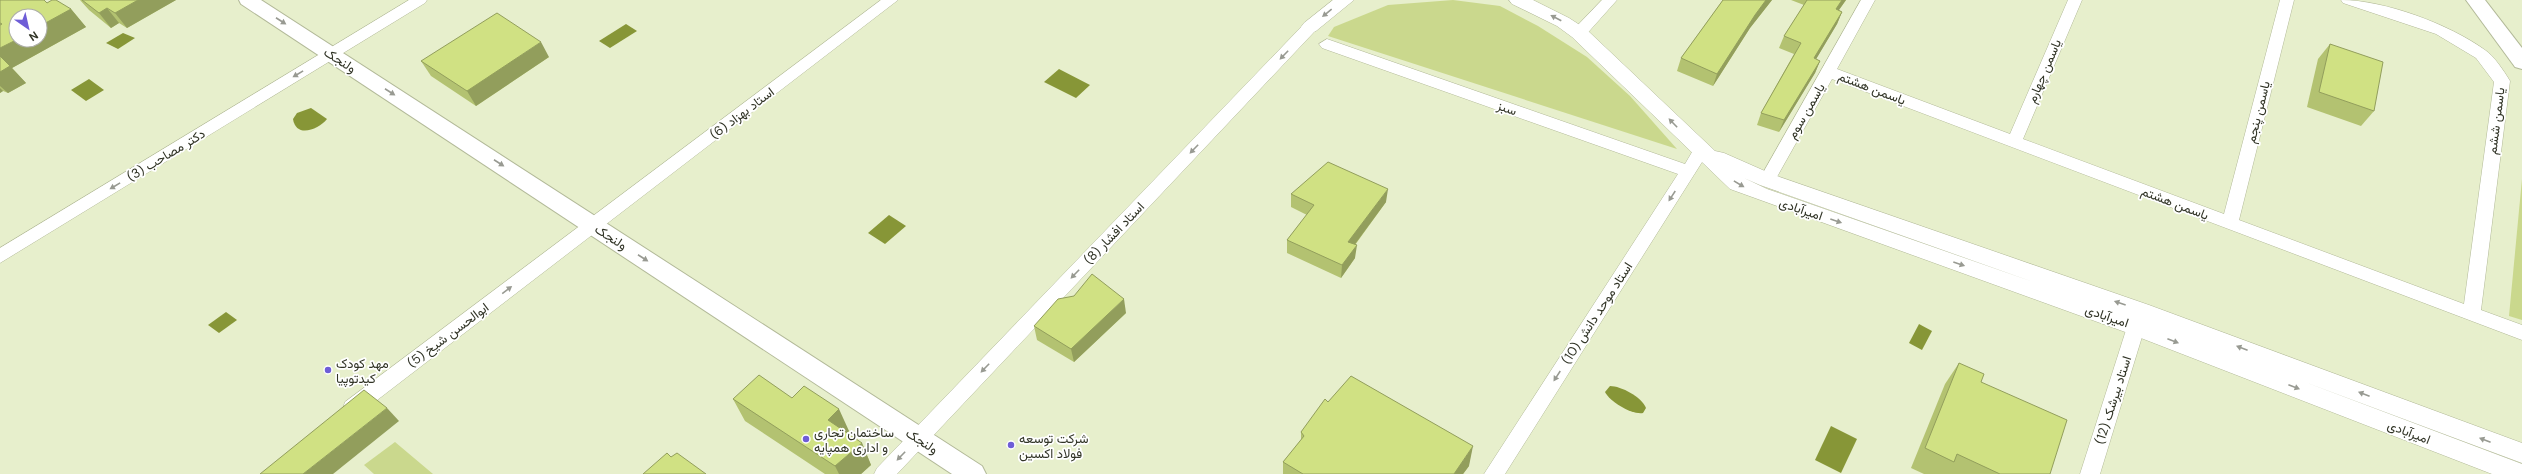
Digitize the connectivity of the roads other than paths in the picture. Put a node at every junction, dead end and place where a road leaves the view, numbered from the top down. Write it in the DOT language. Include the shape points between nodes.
graph roads {
  1 [pos="251,0"];
  2 [pos="420,0"];
  3 [pos="891,0"];
  4 [pos="1344,0"];
  5 [pos="1518,0"];
  6 [pos="1610,0"];
  7 [pos="1868,0"];
  8 [pos="2075,0"];
  9 [pos="2287,0"];
  10 [pos="2348,0"];
  11 [pos="2475,0"];
  12 [pos="1310,27"];
  13 [pos="1579,33"];
  14 [pos="2503,39"];
  15 [pos="1327,44"];
  16 [pos="2522,44"];
  17 [pos="331,54"];
  18 [pos="2522,62"];
  19 [pos="1829,72"];
  20 [pos="2014,142"];
  21 [pos="1701,151"];
  22 [pos="1688,171"];
  23 [pos="1763,187"];
  24 [pos="2230,223"];
  25 [pos="593,225"];
  26 [pos="0,256"];
  27 [pos="2472,314"];
  28 [pos="2139,319"];
  29 [pos="2522,333"];
  30 [pos="340,417"];
  31 [pos="918,438"];
  32 [pos="2522,453"];
  33 [pos="884,474"];
  34 [pos="974,474"];
  35 [pos="1494,474"];
  36 [pos="2090,474"];
  37 [pos="2520,474"];
  1 -- 17 [label="main road, ولنجک, one-way"];
  2 -- 17 [label="street, دکتر مصاحب (3)"];
  3 -- 25 [label="street, استاد بهزاد (6)"];
  4 -- 12 [label="street, one-way"];
  13 -- 5 [label="street, امیرآبادی, one-way" via="1563,22"];
  6 -- 13 [label="street"];
  7 -- 19 [label="street, یاسمن سوم"];
  8 -- 20 [label="street, یاسمن چهارم"];
  9 -- 24 [label="street, یاسمن پنجم"];
  10 -- 27 [label="street, یاسمن ششم" via="2441,30 2480,54 2502,81"];
  11 -- 14 [label="main road"];
  12 -- 31 [label="street, استاد افشار (8), one-way"];
  21 -- 13 [label="street, امیرآبادی, one-way"];
  14 -- 16 [label="main road"];
  14 -- 18 [label="main road"];
  15 -- 22 [label="street, سبز"];
  17 -- 25 [label="main road, ولنجک, one-way"];
  17 -- 26 [label="street, دکتر مصاحب (3), one-way"];
  19 -- 20 [label="street, یاسمن هشتم"];
  19 -- 23 [label="street, یاسمن سوم"];
  20 -- 24 [label="street, یاسمن هشتم"];
  21 -- 22 [label="street, استاد موحد دانش (10)"];
  21 -- 23 [label="street, امیرآبادی" via="1737,184"];
  22 -- 35 [label="street, استاد موحد دانش (10), one-way"];
  23 -- 28 [label="street, امیرآبادی"];
  24 -- 27 [label="street, یاسمن هشتم"];
  30 -- 25 [label="street, ابوالحسن شیخ (5), one-way"];
  25 -- 31 [label="main road, ولنجک, one-way"];
  27 -- 29 [label="street, یاسمن هشتم"];
  32 -- 28 [label="street, امیرآبادی, one-way"];
  28 -- 36 [label="street, استاد بیرشک (12)"];
  28 -- 37 [label="street, امیرآبادی, one-way"];
  31 -- 33 [label="street, استاد افشار (8), one-way"];
  31 -- 34 [label="main road, ولنجک"];
}
